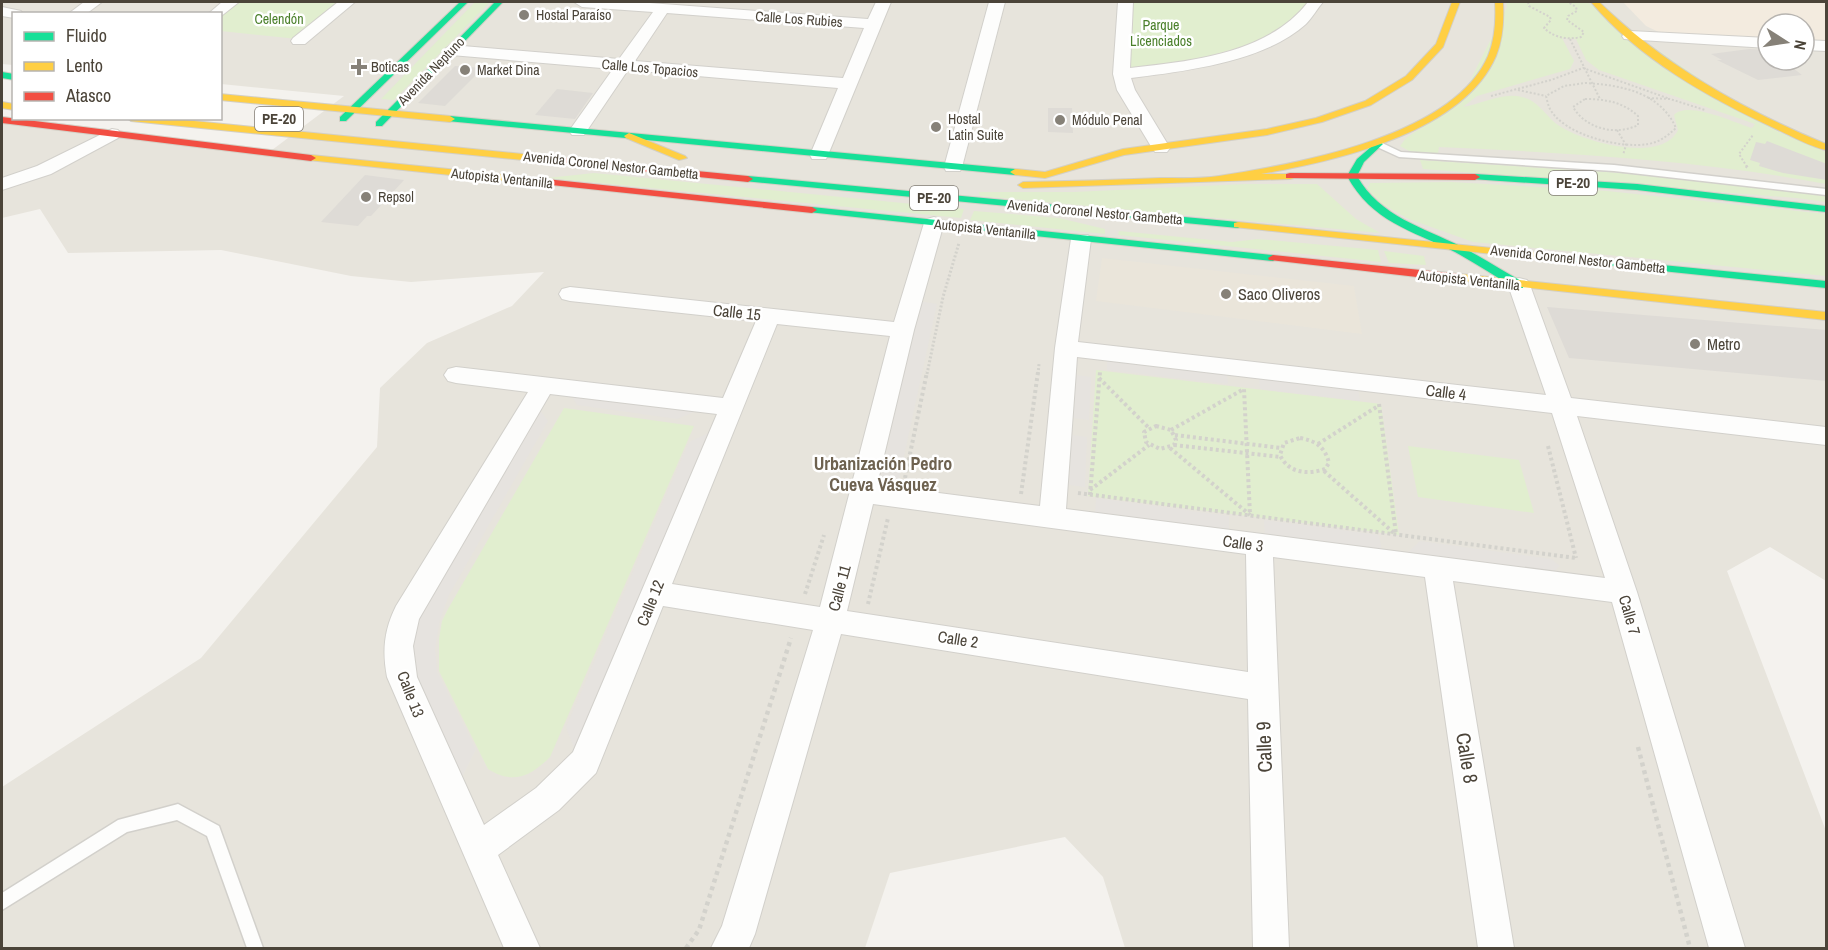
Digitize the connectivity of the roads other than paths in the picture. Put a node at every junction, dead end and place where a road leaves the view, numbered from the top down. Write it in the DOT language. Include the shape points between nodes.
graph roads {
  1 [pos="94,2"];
  2 [pos="231,2"];
  3 [pos="326,2"];
  4 [pos="346,2"];
  5 [pos="464,2"];
  6 [pos="499,2"];
  7 [pos="582,2"];
  8 [pos="883,2"];
  9 [pos="997,2"];
  10 [pos="1125,2"];
  11 [pos="1316,2"];
  12 [pos="1456,2"];
  13 [pos="1499,2"];
  14 [pos="1595,2"];
  15 [pos="663,8"];
  16 [pos="78,12"];
  17 [pos="218,12"];
  18 [pos="873,24"];
  19 [pos="1630,36"];
  20 [pos="299,41"];
  21 [pos="1756,42"];
  22 [pos="452,50"];
  23 [pos="624,66"];
  24 [pos="1121,74"];
  25 [pos="849,84"];
  26 [pos="222,97"];
  27 [pos="352,110"];
  28 [pos="222,113"];
  29 [pos="389,113"];
  30 [pos="2,120"];
  31 [pos="150,120"];
  32 [pos="338,125"];
  33 [pos="375,129"];
  34 [pos="578,131"];
  35 [pos="112,134"];
  36 [pos="629,136"];
  37 [pos="324,138"];
  38 [pos="470,138"];
  39 [pos="363,141"];
  40 [pos="1378,144"];
  41 [pos="1827,147"];
  42 [pos="1161,148"];
  43 [pos="635,153"];
  44 [pos="819,155"];
  45 [pos="561,160"];
  46 [pos="953,167"];
  47 [pos="480,176"];
  48 [pos="1352,176"];
  49 [pos="1226,177"];
  50 [pos="2,184"];
  51 [pos="997,185"];
  52 [pos="1827,192"];
  53 [pos="1827,209"];
  54 [pos="934,223"];
  55 [pos="1081,239"];
  56 [pos="1451,246"];
  57 [pos="1519,285"];
  58 [pos="1827,285"];
  59 [pos="570,294"];
  60 [pos="769,316"];
  61 [pos="1827,316"];
  62 [pos="903,330"];
  63 [pos="1066,348"];
  64 [pos="456,375"];
  65 [pos="544,385"];
  66 [pos="1562,406"];
  67 [pos="730,407"];
  68 [pos="1827,436"];
  69 [pos="864,493"];
  70 [pos="1052,516"];
  71 [pos="1259,546"];
  72 [pos="1437,567"];
  73 [pos="1623,592"];
  74 [pos="654,593"];
  75 [pos="831,619"];
  76 [pos="1263,688"];
  77 [pos="477,849"];
  78 [pos="2,902"];
  79 [pos="255,948"];
  80 [pos="522,948"];
  81 [pos="729,948"];
  82 [pos="1271,948"];
  83 [pos="1496,948"];
  84 [pos="1727,948"];
  1 -- 16 [label="street"];
  2 -- 17 [label="street"];
  3 -- 4 [label="street"];
  4 -- 20 [label="street"];
  5 -- 27 [label="main road, Avenida Neptuno"];
  6 -- 22 [label="main road, Avenida Neptuno"];
  7 -- 15 [label="street, Calle Los Rubies"];
  8 -- 18 [label="street"];
  9 -- 46 [label="street"];
  10 -- 24 [label="street"];
  11 -- 24 [label="street" via="1287,31 1246,50 1191,64"];
  12 -- 42 [label="main road" via="1444,40 1420,67 1375,99 1299,127"];
  13 -- 40 [label="main road" via="1498,34 1488,63 1476,80 1444,107"];
  14 -- 19 [label="main road"];
  15 -- 18 [label="street, Calle Los Rubies"];
  15 -- 23 [label="street"];
  18 -- 25 [label="street"];
  19 -- 21 [label="street"];
  19 -- 41 [label="main road" via="1690,79"];
  22 -- 23 [label="street, Calle Los Topacios"];
  22 -- 29 [label="main road, Avenida Neptuno"];
  23 -- 25 [label="street, Calle Los Topacios"];
  23 -- 34 [label="street"];
  24 -- 42 [label="street" via="1126,90"];
  25 -- 44 [label="street"];
  26 -- 27 [label="main road"];
  27 -- 29 [label="main road"];
  27 -- 32 [label="main road, Avenida Neptuno"];
  28 -- 32 [label="main road, PE-20"];
  29 -- 33 [label="main road, Avenida Neptuno"];
  29 -- 34 [label="main road"];
  30 -- 35 [label="main road, Autopista Ventanilla"];
  31 -- 37 [label="main road, PE-20"];
  32 -- 33 [label="main road, PE-20"];
  32 -- 37 [label="main road, Avenida Neptuno"];
  33 -- 38 [label="main road, PE-20"];
  33 -- 39 [label="main road, Avenida Neptuno"];
  34 -- 36 [label="main road"];
  35 -- 47 [label="main road, Autopista Ventanilla"];
  35 -- 50 [label="street" via="44,170"];
  36 -- 43 [label="main road, Avenida Coronel Nestor Gambetta" via="688,158"];
  36 -- 44 [label="main road"];
  37 -- 39 [label="main road, PE-20"];
  39 -- 45 [label="main road, Avenida Coronel Nestor Gambetta / PE-20"];
  40 -- 48 [label="main road" via="1360,161"];
  40 -- 49 [label="main road" via="1287,167"];
  40 -- 52 [label="lane" via="1399,154 1614,168"];
  42 -- 46 [label="main road" via="1105,156 1045,175"];
  44 -- 46 [label="main road"];
  45 -- 47 [label="main road"];
  45 -- 56 [label="main road, Avenida Coronel Nestor Gambetta / PE-20"];
  47 -- 54 [label="main road, Autopista Ventanilla"];
  48 -- 49 [label="main road, Avenida Coronel Nestor Gambetta / PE-20"];
  48 -- 53 [label="main road, Avenida Coronel Nestor Gambetta / PE-20" via="1609,184"];
  48 -- 56 [label="main road" via="1361,195 1374,206"];
  49 -- 51 [label="main road, Avenida Coronel Nestor Gambetta / PE-20" via="1100,185"];
  54 -- 55 [label="main road, Autopista Ventanilla"];
  54 -- 62 [label="street, Calle 11"];
  55 -- 57 [label="main road, Autopista Ventanilla"];
  55 -- 63 [label="street"];
  56 -- 57 [label="main road"];
  56 -- 58 [label="main road, Avenida Coronel Nestor Gambetta / PE-20"];
  57 -- 61 [label="main road, Autopista Ventanilla"];
  57 -- 66 [label="street, Calle 7"];
  59 -- 60 [label="street, Calle 15"];
  60 -- 62 [label="street, Calle 15"];
  60 -- 67 [label="street, Calle 12"];
  62 -- 69 [label="street, Calle 11"];
  63 -- 66 [label="street, Calle 4" via="1374,398"];
  63 -- 70 [label="street"];
  64 -- 65 [label="street"];
  65 -- 67 [label="street"];
  65 -- 77 [label="street, Calle 13" via="406,615 398,636 402,677"];
  66 -- 68 [label="street, Calle 4"];
  66 -- 73 [label="street, Calle 7"];
  67 -- 74 [label="street, Calle 12"];
  69 -- 70 [label="street, Calle 3"];
  69 -- 75 [label="street, Calle 11"];
  70 -- 71 [label="street, Calle 3"];
  71 -- 72 [label="street, Calle 3"];
  71 -- 76 [label="street, Calle 9"];
  72 -- 73 [label="street, Calle 3"];
  72 -- 83 [label="street, Calle 8"];
  73 -- 84 [label="street, Calle 7"];
  74 -- 75 [label="street, Calle 2"];
  74 -- 77 [label="street, Calle 12" via="585,762 543,805"];
  75 -- 76 [label="street, Calle 2"];
  75 -- 81 [label="street, Calle 11" via="737,934"];
  76 -- 82 [label="street, Calle 9"];
  77 -- 80 [label="street, Calle 13"];
  78 -- 79 [label="lane" via="124,825 178,812 213,831"];
}
